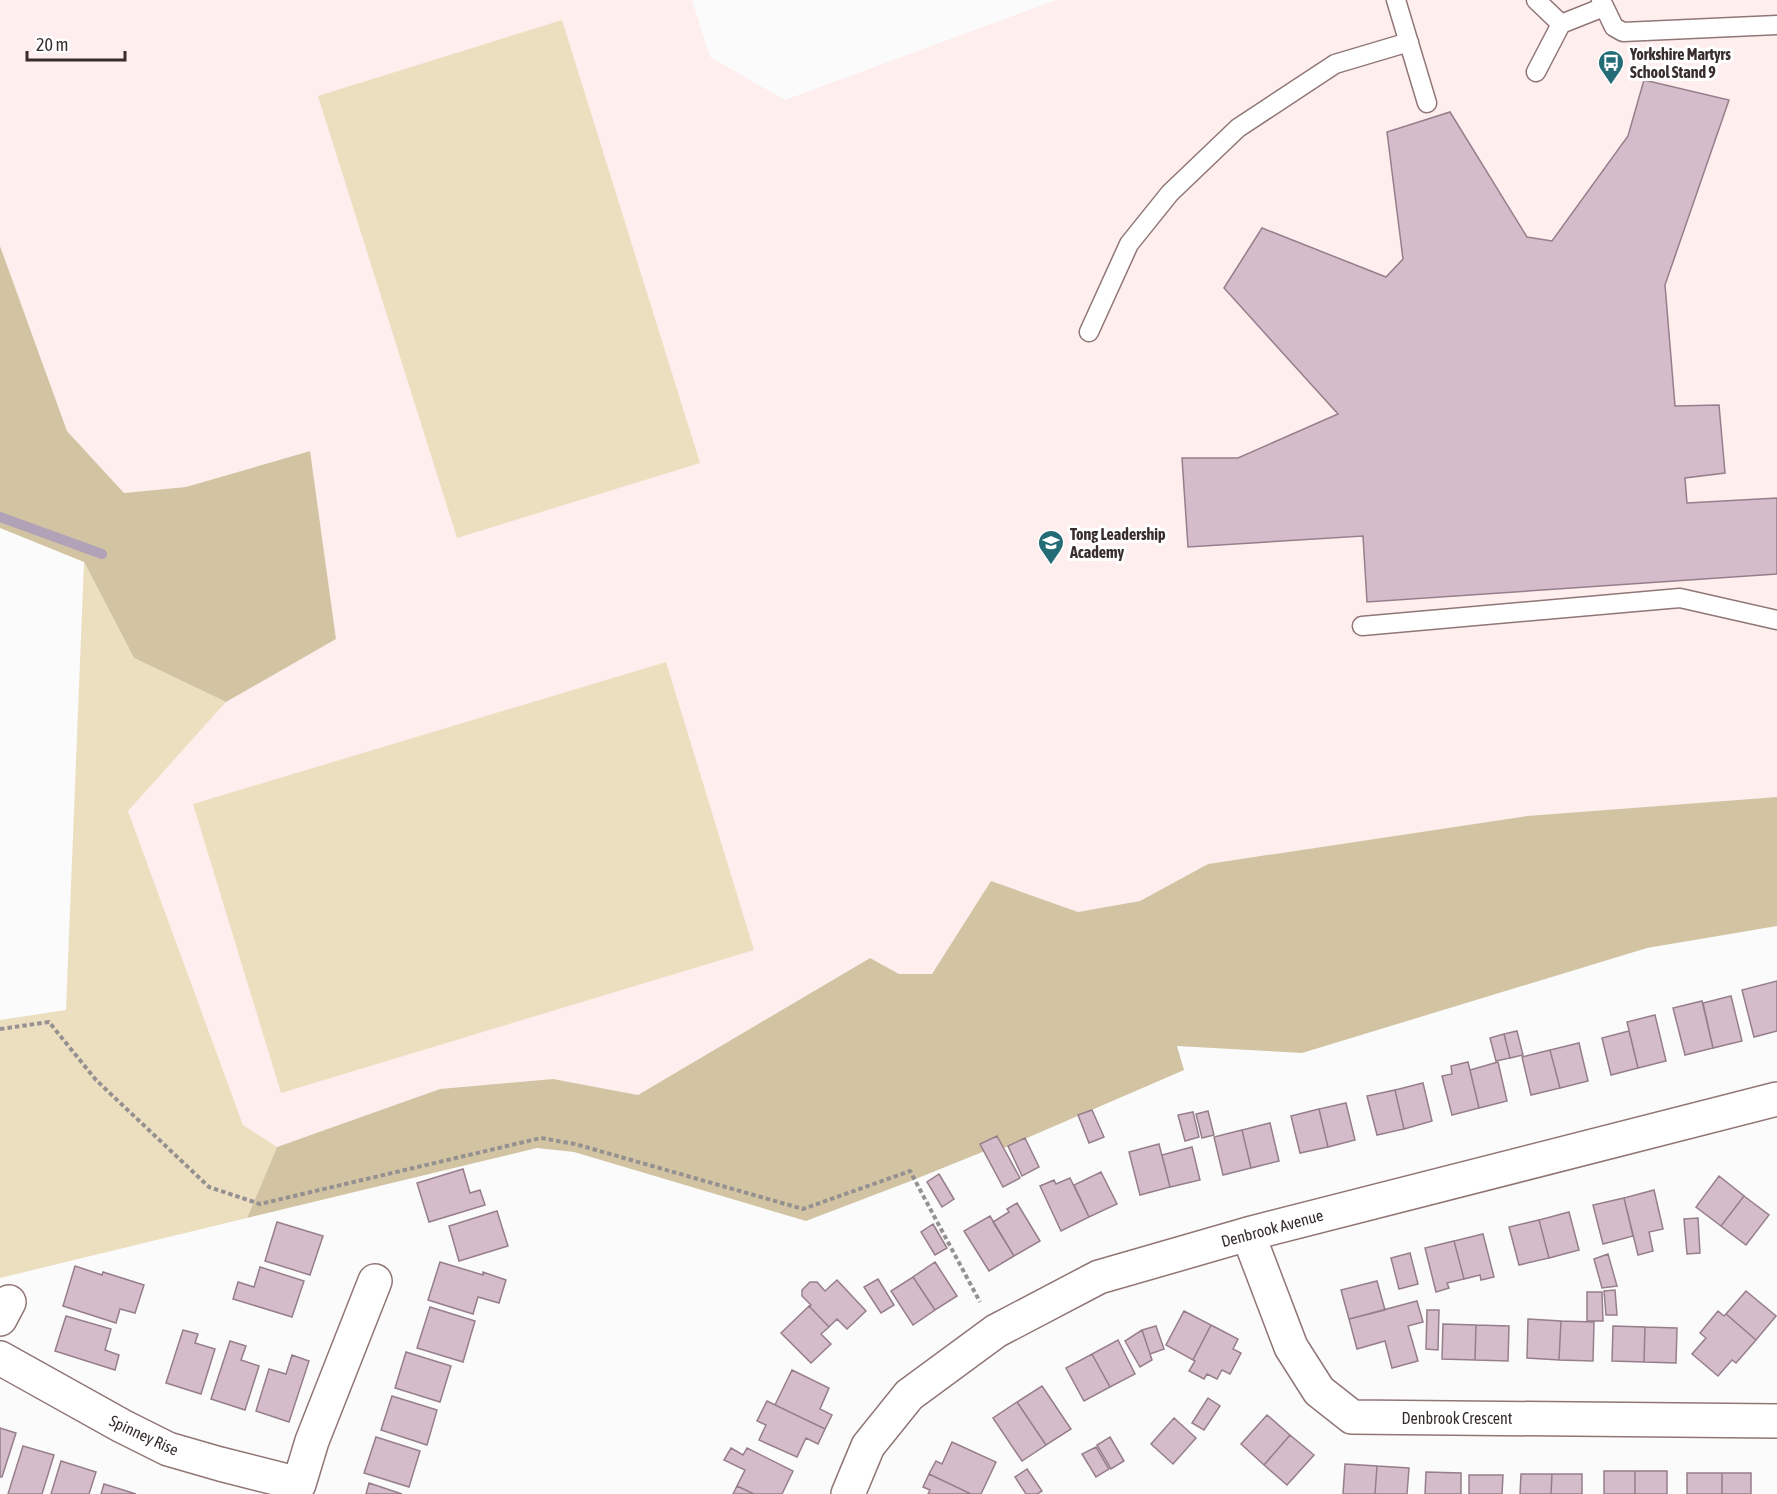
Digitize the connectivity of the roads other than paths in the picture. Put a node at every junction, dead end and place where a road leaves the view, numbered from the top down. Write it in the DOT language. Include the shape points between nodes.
graph roads {
  1 [pos="1395,0"];
  2 [pos="1536,0"];
  3 [pos="1603,4"];
  4 [pos="1562,24"];
  5 [pos="1777,25"];
  6 [pos="1408,42"];
  7 [pos="1536,72"];
  8 [pos="1427,103"];
  9 [pos="1089,332"];
  10 [pos="1777,620"];
  11 [pos="1362,626"];
  12 [pos="1777,1099"];
  13 [pos="1248,1234"];
  14 [pos="375,1281"];
  15 [pos="0,1358"];
  16 [pos="1777,1420"];
  17 [pos="299,1489"];
  18 [pos="848,1494"];
  1 -- 6 [label="lane"];
  2 -- 4 [label="lane"];
  3 -- 4 [label="lane"];
  3 -- 5 [label="lane" via="1614,27 1623,32"];
  4 -- 7 [label="lane"];
  6 -- 8 [label="lane"];
  6 -- 9 [label="lane" via="1335,64 1238,128 1170,193 1128,244"];
  10 -- 11 [label="lane" via="1680,598"];
  12 -- 13 [label="street, Denbrook Avenue"];
  13 -- 16 [label="street, Denbrook Crescent" via="1291,1347 1319,1391 1352,1417"];
  13 -- 18 [label="street, Denbrook Avenue" via="1099,1277 996,1331 909,1395 868,1446"];
  14 -- 17 [label="street, Spinney Rise" via="312,1441"];
  15 -- 17 [label="street, Spinney Rise" via="168,1449"];
}
